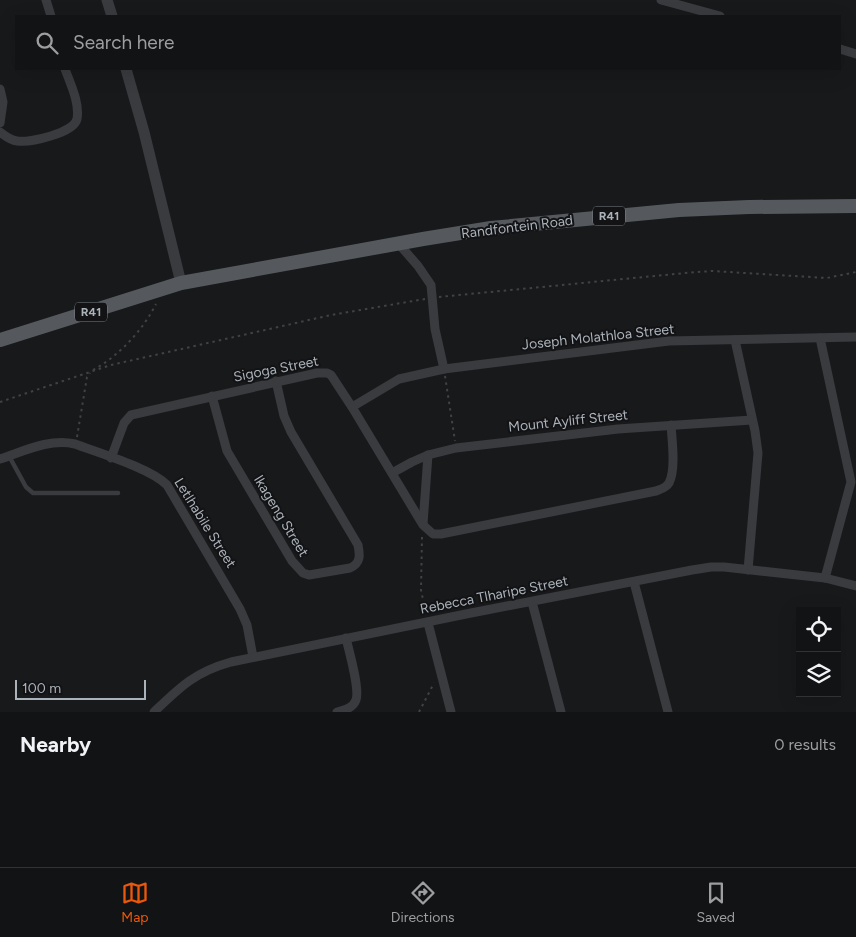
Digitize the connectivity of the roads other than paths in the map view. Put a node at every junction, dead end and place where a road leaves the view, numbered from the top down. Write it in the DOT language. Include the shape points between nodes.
graph roads {
  1 [pos="46,0"];
  2 [pos="107,0"];
  3 [pos="661,0"];
  4 [pos="51,15"];
  5 [pos="112,15"];
  6 [pos="716,15"];
  7 [pos="841,49"];
  8 [pos="856,54"];
  9 [pos="65,70"];
  10 [pos="126,70"];
  11 [pos="0,88"];
  12 [pos="0,123"];
  13 [pos="0,132"];
  14 [pos="856,206"];
  15 [pos="398,243"];
  16 [pos="181,283"];
  17 [pos="856,337"];
  18 [pos="820,338"];
  19 [pos="0,340"];
  20 [pos="735,340"];
  21 [pos="444,369"];
  22 [pos="276,381"];
  23 [pos="212,396"];
  24 [pos="352,407"];
  25 [pos="752,420"];
  26 [pos="671,425"];
  27 [pos="428,455"];
  28 [pos="4,458"];
  29 [pos="111,458"];
  30 [pos="392,473"];
  31 [pos="118,493"];
  32 [pos="423,524"];
  33 [pos="748,570"];
  34 [pos="825,578"];
  35 [pos="634,582"];
  36 [pos="856,586"];
  37 [pos="532,602"];
  38 [pos="428,623"];
  39 [pos="346,638"];
  40 [pos="253,657"];
  41 [pos="154,712"];
  42 [pos="337,712"];
  43 [pos="451,712"];
  44 [pos="561,712"];
  45 [pos="668,712"];
  1 -- 4 [label="street"];
  2 -- 5 [label="street"];
  3 -- 6 [label="street"];
  7 -- 8 [label="street"];
  9 -- 13 [label="street" via="77,112 72,127 21,142"];
  10 -- 16 [label="street"];
  11 -- 12 [label="street" via="3,102"];
  14 -- 15 [label="main road, Randfontein Road / R41" via="679,210 491,228"];
  15 -- 16 [label="main road, Randfontein Road / R41"];
  15 -- 21 [label="street" via="431,285 436,336"];
  16 -- 19 [label="main road, Randfontein Road / R41"];
  17 -- 18 [label="street, Joseph Molathloa Street"];
  18 -- 20 [label="street, Joseph Molathloa Street"];
  18 -- 34 [label="street" via="851,482"];
  20 -- 21 [label="street, Joseph Molathloa Street" via="670,341"];
  20 -- 25 [label="street"];
  21 -- 24 [label="street, Joseph Molathloa Street" via="400,379"];
  22 -- 23 [label="street, Sigoga Street"];
  22 -- 23 [label="street, Ikageng Street" via="290,432 358,545 359,561 350,568 309,575 292,561 226,451"];
  22 -- 24 [label="street, Sigoga Street" via="317,373 331,374"];
  23 -- 29 [label="street, Sigoga Street" via="131,415 124,423"];
  24 -- 30 [label="street, Sigoga Street"];
  25 -- 26 [label="street, Mount Ayliff Street"];
  25 -- 33 [label="street" via="758,459"];
  26 -- 27 [label="street, Mount Ayliff Street" via="456,448"];
  26 -- 32 [label="street" via="672,471 664,488 448,534 433,534"];
  27 -- 30 [label="street, Mount Ayliff Street"];
  27 -- 32 [label="street"];
  28 -- 29 [label="street, Letlhabile Street" via="50,443 67,442"];
  28 -- 31 [label="lane" via="33,493"];
  29 -- 40 [label="street, Letlhabile Street" via="149,473 167,485 240,609 247,625"];
  30 -- 32 [label="street, Sigoga Street"];
  33 -- 34 [label="street, Rebecca Tlharipe Street"];
  33 -- 35 [label="street, Rebecca Tlharipe Street" via="711,567"];
  34 -- 36 [label="street, Rebecca Tlharipe Street"];
  35 -- 37 [label="street, Rebecca Tlharipe Street"];
  35 -- 45 [label="street"];
  37 -- 38 [label="street, Rebecca Tlharipe Street"];
  37 -- 44 [label="street"];
  38 -- 39 [label="street, Rebecca Tlharipe Street"];
  38 -- 43 [label="street"];
  39 -- 40 [label="street, Rebecca Tlharipe Street"];
  39 -- 42 [label="street" via="357,695 349,709"];
  40 -- 41 [label="street, Rebecca Tlharipe Street" via="198,674"];
}
